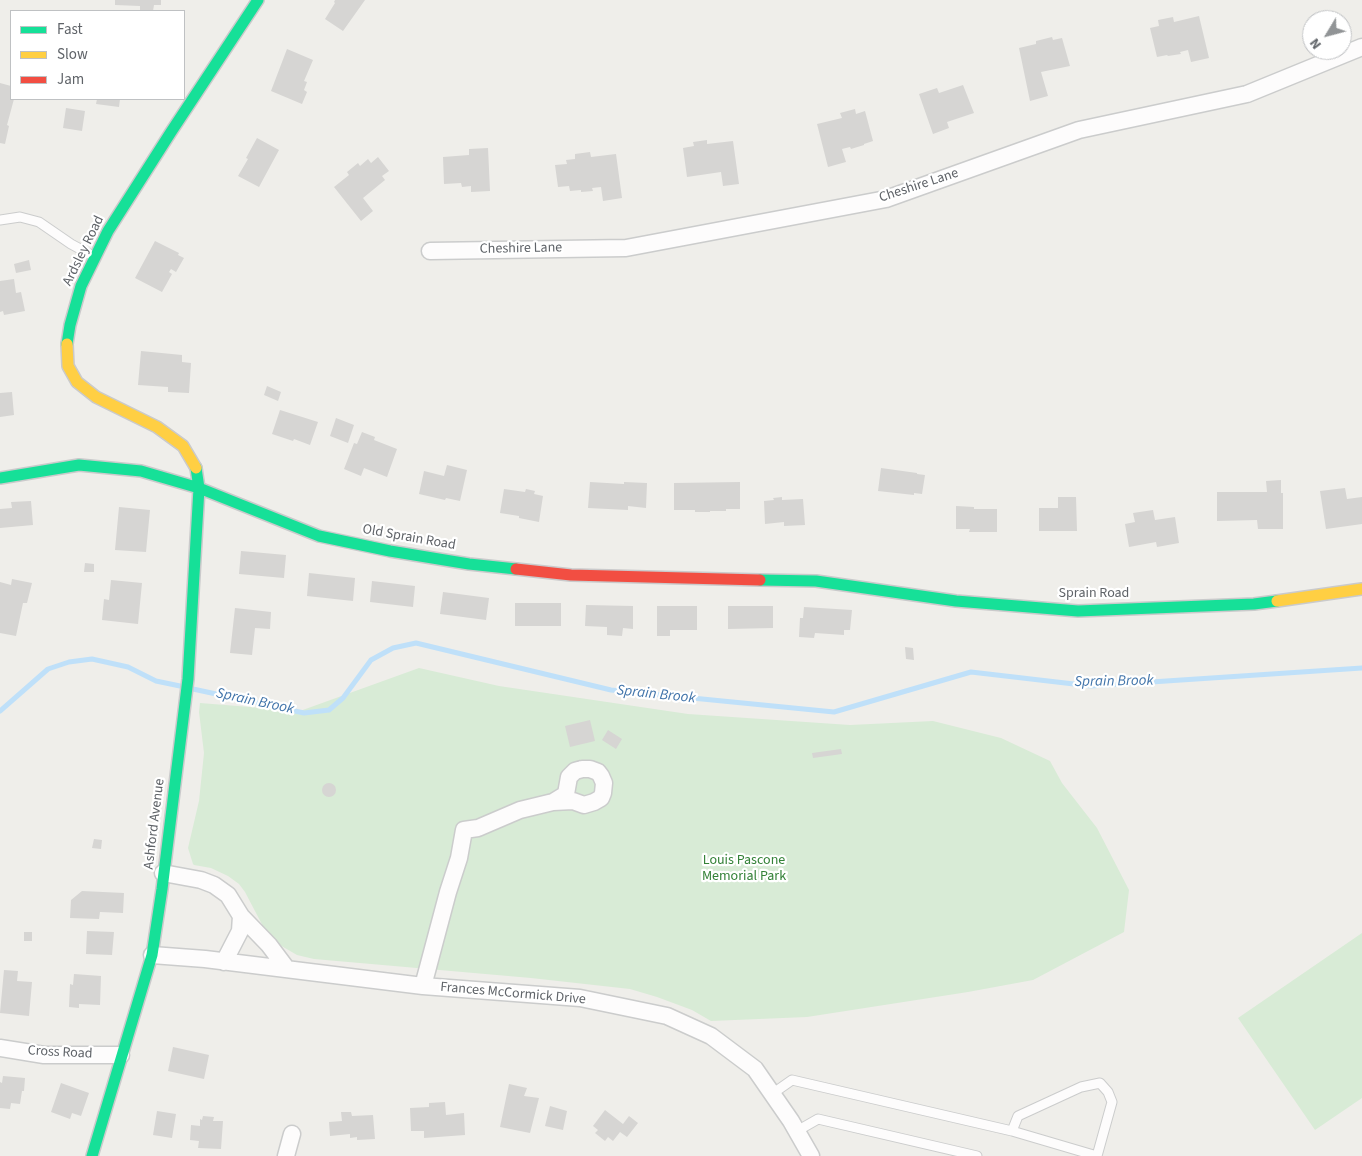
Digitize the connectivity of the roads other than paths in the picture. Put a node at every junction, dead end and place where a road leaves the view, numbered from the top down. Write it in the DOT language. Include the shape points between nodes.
graph roads {
  1 [pos="258,0"];
  2 [pos="1362,47"];
  3 [pos="0,220"];
  4 [pos="430,251"];
  5 [pos="96,257"];
  6 [pos="0,478"];
  7 [pos="199,488"];
  8 [pos="826,582"];
  9 [pos="1362,589"];
  10 [pos="553,802"];
  11 [pos="163,873"];
  12 [pos="240,916"];
  13 [pos="152,955"];
  14 [pos="224,962"];
  15 [pos="286,970"];
  16 [pos="423,986"];
  17 [pos="0,1048"];
  18 [pos="121,1055"];
  19 [pos="772,1094"];
  20 [pos="796,1131"];
  21 [pos="1012,1131"];
  22 [pos="292,1134"];
  23 [pos="92,1156"];
  24 [pos="286,1156"];
  25 [pos="811,1156"];
  26 [pos="977,1156"];
  1 -- 5 [label="street, Ardsley Road" via="108,231"];
  2 -- 4 [label="street, Cheshire Lane" via="1247,94 1080,130 886,199 626,248"];
  3 -- 5 [label="lane" via="20,217 39,222"];
  5 -- 7 [label="street, Ardsley Road" via="82,286 70,325 68,366 77,382 96,397 158,427 183,446 196,467"];
  6 -- 7 [label="street, Old Sprain Road" via="79,465 141,471"];
  7 -- 8 [label="street, Old Sprain Road" via="319,536 469,564 571,575"];
  7 -- 11 [label="street, Ashford Avenue" via="188,678"];
  8 -- 9 [label="street, Sprain Road" via="956,601 1078,611 1254,604"];
  10 -- 16 [label="street" via="464,830"];
  11 -- 12 [label="street" via="214,885 228,895"];
  11 -- 13 [label="street, Ashford Avenue"];
  12 -- 14 [label="street" via="240,931"];
  12 -- 15 [label="street" via="269,945"];
  13 -- 14 [label="street, Frances McCormick Drive"];
  13 -- 18 [label="street, Ashford Avenue"];
  14 -- 15 [label="street, Frances McCormick Drive"];
  15 -- 16 [label="street, Frances McCormick Drive"];
  16 -- 19 [label="street, Frances McCormick Drive" via="580,998 667,1016 711,1036 755,1069"];
  17 -- 18 [label="street, Cross Road" via="44,1055"];
  18 -- 23 [label="street, Ashford Avenue"];
  19 -- 20 [label="street, Frances McCormick Drive"];
  19 -- 21 [label="lane" via="792,1080"];
  20 -- 25 [label="street, Frances McCormick Drive"];
  20 -- 26 [label="lane" via="818,1119"];
  21 -- 21 [label="lane" via="1097,1156 1112,1102 1100,1083 1081,1087 1018,1116"];
  22 -- 24 [label="street"];
}
